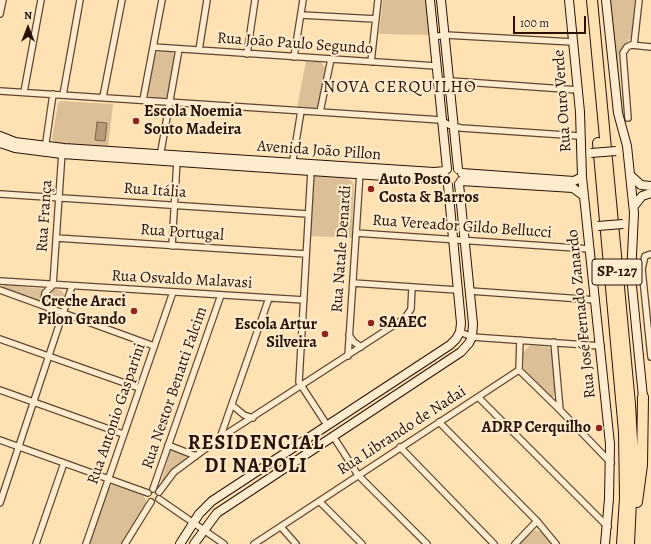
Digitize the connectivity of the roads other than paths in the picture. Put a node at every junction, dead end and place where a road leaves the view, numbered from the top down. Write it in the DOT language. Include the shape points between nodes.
graph roads {
  1 [pos="3,0"];
  2 [pos="41,0"];
  3 [pos="80,0"];
  4 [pos="122,0"];
  5 [pos="162,0"];
  6 [pos="206,0"];
  7 [pos="255,0"];
  8 [pos="303,0"];
  9 [pos="378,0"];
  10 [pos="430,0"];
  11 [pos="441,0"];
  12 [pos="566,0"];
  13 [pos="585,0"];
  14 [pos="592,0"];
  15 [pos="606,0"];
  16 [pos="639,0"];
  17 [pos="0,14"];
  18 [pos="301,15"];
  19 [pos="376,19"];
  20 [pos="445,35"];
  21 [pos="433,37"];
  22 [pos="573,42"];
  23 [pos="634,45"];
  24 [pos="651,47"];
  25 [pos="153,48"];
  26 [pos="179,49"];
  27 [pos="199,50"];
  28 [pos="247,54"];
  29 [pos="294,57"];
  30 [pos="331,59"];
  31 [pos="371,62"];
  32 [pos="436,66"];
  33 [pos="437,80"];
  34 [pos="449,81"];
  35 [pos="578,90"];
  36 [pos="0,91"];
  37 [pos="24,92"];
  38 [pos="53,94"];
  39 [pos="63,95"];
  40 [pos="103,97"];
  41 [pos="143,100"];
  42 [pos="170,102"];
  43 [pos="301,111"];
  44 [pos="320,112"];
  45 [pos="628,118"];
  46 [pos="441,120"];
  47 [pos="454,126"];
  48 [pos="0,136"];
  49 [pos="580,136"];
  50 [pos="0,143"];
  51 [pos="45,149"];
  52 [pos="62,151"];
  53 [pos="160,158"];
  54 [pos="177,159"];
  55 [pos="629,159"];
  56 [pos="581,161"];
  57 [pos="292,166"];
  58 [pos="446,170"];
  59 [pos="311,171"];
  60 [pos="360,171"];
  61 [pos="630,175"];
  62 [pos="460,177"];
  63 [pos="582,177"];
  64 [pos="446,182"];
  65 [pos="651,186"];
  66 [pos="651,193"];
  67 [pos="0,194"];
  68 [pos="584,196"];
  69 [pos="59,198"];
  70 [pos="175,205"];
  71 [pos="634,209"];
  72 [pos="308,214"];
  73 [pos="586,220"];
  74 [pos="356,233"];
  75 [pos="56,238"];
  76 [pos="453,240"];
  77 [pos="465,241"];
  78 [pos="172,246"];
  79 [pos="590,249"];
  80 [pos="306,254"];
  81 [pos="651,254"];
  82 [pos="0,282"];
  83 [pos="353,283"];
  84 [pos="56,285"];
  85 [pos="72,286"];
  86 [pos="412,287"];
  87 [pos="0,290"];
  88 [pos="457,290"];
  89 [pos="470,291"];
  90 [pos="172,292"];
  91 [pos="221,295"];
  92 [pos="269,298"];
  93 [pos="304,300"];
  94 [pos="596,300"];
  95 [pos="66,302"];
  96 [pos="50,309"];
  97 [pos="649,311"];
  98 [pos="63,313"];
  99 [pos="460,332"];
  100 [pos="349,334"];
  101 [pos="472,337"];
  102 [pos="0,339"];
  103 [pos="520,340"];
  104 [pos="554,342"];
  105 [pos="154,346"];
  106 [pos="601,346"];
  107 [pos="362,347"];
  108 [pos="48,356"];
  109 [pos="348,356"];
  110 [pos="651,357"];
  111 [pos="519,370"];
  112 [pos="302,386"];
  113 [pos="139,388"];
  114 [pos="0,390"];
  115 [pos="478,397"];
  116 [pos="642,398"];
  117 [pos="34,402"];
  118 [pos="232,405"];
  119 [pos="560,410"];
  120 [pos="342,416"];
  121 [pos="253,418"];
  122 [pos="439,422"];
  123 [pos="327,425"];
  124 [pos="349,426"];
  125 [pos="123,434"];
  126 [pos="314,434"];
  127 [pos="333,436"];
  128 [pos="220,438"];
  129 [pos="0,440"];
  130 [pos="320,444"];
  131 [pos="168,445"];
  132 [pos="400,447"];
  133 [pos="20,448"];
  134 [pos="196,456"];
  135 [pos="64,463"];
  136 [pos="611,463"];
  137 [pos="358,475"];
  138 [pos="108,479"];
  139 [pos="153,491"];
  140 [pos="159,499"];
  141 [pos="151,502"];
  142 [pos="320,502"];
  143 [pos="0,503"];
  144 [pos="537,521"];
  145 [pos="193,523"];
  146 [pos="281,527"];
  147 [pos="608,527"];
  148 [pos="203,530"];
  149 [pos="630,539"];
  150 [pos="36,544"];
  151 [pos="86,544"];
  152 [pos="125,544"];
  153 [pos="180,544"];
  154 [pos="194,544"];
  155 [pos="224,544"];
  156 [pos="254,544"];
  157 [pos="296,544"];
  158 [pos="362,544"];
  159 [pos="427,544"];
  160 [pos="494,544"];
  161 [pos="515,544"];
  162 [pos="556,544"];
  163 [pos="605,544"];
  164 [pos="622,544"];
  1 -- 17 [label="street"];
  2 -- 37 [label="street"];
  3 -- 39 [label="street"];
  4 -- 40 [label="street"];
  5 -- 25 [label="street"];
  6 -- 27 [label="street"];
  7 -- 28 [label="street"];
  8 -- 18 [label="street"];
  9 -- 19 [label="street"];
  10 -- 21 [label="main road"];
  11 -- 20 [label="main road"];
  12 -- 22 [label="main road, Rua Ouro Verde"];
  13 -- 164 [label="highway, SP-127" via="624,432 625,498"];
  14 -- 149 [label="highway, SP-127" via="630,404"];
  15 -- 55 [label="main road" via="618,113"];
  16 -- 23 [label="street"];
  18 -- 19 [label="street"];
  18 -- 29 [label="street"];
  19 -- 31 [label="street"];
  20 -- 21 [label="street"];
  20 -- 22 [label="street"];
  20 -- 34 [label="main road"];
  21 -- 32 [label="main road"];
  22 -- 35 [label="main road, Rua Ouro Verde"];
  23 -- 24 [label="street"];
  23 -- 45 [label="street" via="627,47 623,53"];
  25 -- 26 [label="street, Rua João Paulo Segundo"];
  25 -- 41 [label="street"];
  26 -- 27 [label="street, Rua João Paulo Segundo"];
  26 -- 42 [label="street"];
  27 -- 28 [label="street, Rua João Paulo Segundo"];
  28 -- 29 [label="street, Rua João Paulo Segundo"];
  29 -- 30 [label="street, Rua João Paulo Segundo"];
  30 -- 31 [label="street, Rua João Paulo Segundo"];
  30 -- 44 [label="street"];
  31 -- 32 [label="street, Rua João Paulo Segundo"];
  32 -- 33 [label="main road"];
  33 -- 34 [label="street"];
  33 -- 46 [label="main road"];
  34 -- 35 [label="street"];
  34 -- 47 [label="main road"];
  35 -- 49 [label="main road, Rua Ouro Verde"];
  36 -- 37 [label="street"];
  37 -- 38 [label="street"];
  38 -- 39 [label="street"];
  38 -- 51 [label="street"];
  39 -- 40 [label="street"];
  40 -- 41 [label="street"];
  41 -- 42 [label="street"];
  42 -- 43 [label="street"];
  42 -- 53 [label="street"];
  43 -- 44 [label="street"];
  43 -- 57 [label="street"];
  44 -- 46 [label="street"];
  46 -- 47 [label="street"];
  46 -- 58 [label="main road"];
  47 -- 49 [label="street"];
  47 -- 62 [label="main road"];
  48 -- 51 [label="main road, Avenida João Pillon"];
  49 -- 56 [label="main road, Rua Ouro Verde"];
  50 -- 51 [label="main road, Avenida João Pillon" via="15,148"];
  51 -- 52 [label="main road, Avenida João Pillon"];
  52 -- 53 [label="main road, Avenida João Pillon"];
  52 -- 69 [label="street, Rua França"];
  53 -- 54 [label="main road, Avenida João Pillon"];
  54 -- 57 [label="main road, Avenida João Pillon"];
  54 -- 70 [label="street"];
  55 -- 56 [label="main road, bridge" via="616,151 591,153"];
  55 -- 61 [label="main road"];
  56 -- 63 [label="main road, Rua Ouro Verde"];
  57 -- 59 [label="main road, Avenida João Pillon"];
  57 -- 60 [label="main road, Avenida João Pillon"];
  58 -- 60 [label="main road, Avenida João Pillon"];
  58 -- 62 [label="main road, Avenida João Pillon" via="451,167"];
  58 -- 64 [label="main road"];
  59 -- 60 [label="main road, Avenida João Pillon"];
  59 -- 72 [label="street"];
  60 -- 64 [label="main road, Avenida João Pillon"];
  60 -- 74 [label="street, Rua Natale Denardi"];
  61 -- 65 [label="main road" via="641,185"];
  61 -- 71 [label="main road"];
  62 -- 63 [label="main road" via="574,181"];
  62 -- 64 [label="main road, Avenida João Pillon" via="452,186"];
  62 -- 68 [label="main road" via="573,188"];
  62 -- 77 [label="main road"];
  63 -- 68 [label="main road, Rua José Fernado Zanardo"];
  64 -- 76 [label="main road"];
  66 -- 71 [label="main road" via="642,196"];
  67 -- 69 [label="street, Rua Itália"];
  68 -- 73 [label="main road, Rua José Fernado Zanardo"];
  69 -- 70 [label="street, Rua Itália"];
  69 -- 75 [label="street, Rua França"];
  70 -- 72 [label="street, Rua Itália"];
  70 -- 78 [label="street"];
  71 -- 73 [label="main road, bridge" via="630,220 623,224 598,226 591,225"];
  71 -- 116 [label="main road" via="631,276"];
  72 -- 80 [label="street"];
  73 -- 79 [label="main road, Rua José Fernado Zanardo"];
  74 -- 76 [label="street, Rua Vereador Gildo Bellucci"];
  74 -- 83 [label="street, Rua Natale Denardi"];
  75 -- 78 [label="street, Rua Portugal"];
  75 -- 84 [label="street, Rua França"];
  76 -- 77 [label="street, Rua Vereador Gildo Bellucci"];
  76 -- 88 [label="main road"];
  77 -- 79 [label="street, Rua Vereador Gildo Bellucci"];
  77 -- 89 [label="main road"];
  78 -- 80 [label="street, Rua Portugal"];
  79 -- 94 [label="main road, Rua José Fernado Zanardo"];
  80 -- 93 [label="street"];
  81 -- 97 [label="street" via="645,256 642,269"];
  82 -- 84 [label="street, Rua Osvaldo Malavasi"];
  83 -- 86 [label="street"];
  83 -- 100 [label="street, Rua Natale Denardi"];
  84 -- 85 [label="street, Rua Osvaldo Malavasi"];
  84 -- 95 [label="street" via="65,292"];
  84 -- 96 [label="street" via="47,290 44,297"];
  85 -- 90 [label="street, Rua Osvaldo Malavasi"];
  85 -- 95 [label="street"];
  86 -- 88 [label="street"];
  86 -- 107 [label="street" via="410,309 405,318"];
  87 -- 96 [label="street"];
  88 -- 99 [label="main road"];
  89 -- 94 [label="street"];
  89 -- 101 [label="main road"];
  90 -- 91 [label="street, Rua Osvaldo Malavasi"];
  90 -- 105 [label="street, Rua Antonio Gasparini"];
  91 -- 92 [label="street, Rua Osvaldo Malavasi"];
  91 -- 131 [label="street, Rua Nestor Benatti Falcim"];
  92 -- 93 [label="street, Rua Osvaldo Malavasi"];
  92 -- 118 [label="street"];
  93 -- 112 [label="street" via="299,382"];
  94 -- 106 [label="main road, Rua José Fernado Zanardo"];
  95 -- 96 [label="street" via="60,309"];
  95 -- 98 [label="street"];
  96 -- 98 [label="street"];
  97 -- 110 [label="street"];
  98 -- 105 [label="street"];
  98 -- 108 [label="street"];
  99 -- 101 [label="street"];
  99 -- 120 [label="main road" via="450,345"];
  100 -- 107 [label="street" via="354,342"];
  100 -- 109 [label="street, Rua Natale Denardi"];
  101 -- 103 [label="street"];
  101 -- 124 [label="main road" via="461,352"];
  102 -- 108 [label="street"];
  103 -- 104 [label="street"];
  103 -- 111 [label="street"];
  104 -- 106 [label="street"];
  104 -- 119 [label="street"];
  105 -- 113 [label="street, Rua Antonio Gasparini"];
  106 -- 136 [label="main road, Rua José Fernado Zanardo"];
  107 -- 109 [label="street"];
  108 -- 113 [label="street"];
  108 -- 117 [label="street"];
  109 -- 112 [label="street"];
  111 -- 115 [label="street, Rua Librando de Nadai"];
  111 -- 119 [label="street"];
  112 -- 121 [label="street"];
  112 -- 123 [label="street"];
  113 -- 125 [label="street, Rua Antonio Gasparini"];
  114 -- 117 [label="street"];
  115 -- 122 [label="street, Rua Librando de Nadai"];
  115 -- 147 [label="street"];
  116 -- 149 [label="highway" via="642,465"];
  117 -- 125 [label="street"];
  117 -- 133 [label="street"];
  118 -- 121 [label="street" via="244,415"];
  118 -- 128 [label="street"];
  119 -- 136 [label="street"];
  120 -- 123 [label="main road"];
  120 -- 124 [label="main road"];
  121 -- 128 [label="street"];
  122 -- 132 [label="street, Rua Librando de Nadai"];
  122 -- 144 [label="street"];
  123 -- 126 [label="main road"];
  124 -- 127 [label="main road"];
  125 -- 138 [label="street, Rua Antonio Gasparini"];
  126 -- 130 [label="main road"];
  126 -- 145 [label="main road" via="212,501"];
  127 -- 130 [label="main road"];
  127 -- 137 [label="street"];
  128 -- 134 [label="street"];
  129 -- 133 [label="street"];
  130 -- 148 [label="main road" via="217,513"];
  131 -- 134 [label="street"];
  131 -- 139 [label="street, Rua Nestor Benatti Falcim"];
  132 -- 137 [label="street, Rua Librando de Nadai"];
  132 -- 160 [label="street"];
  133 -- 135 [label="street"];
  133 -- 143 [label="street"];
  134 -- 139 [label="street"];
  135 -- 138 [label="street"];
  135 -- 150 [label="street"];
  136 -- 147 [label="main road, Rua José Fernado Zanardo"];
  137 -- 142 [label="street, Rua Librando de Nadai"];
  137 -- 159 [label="street"];
  138 -- 139 [label="street"];
  138 -- 151 [label="street, Rua Antonio Gasparini"];
  139 -- 140 [label="street, Rua Nestor Benatti Falcim" via="160,495"];
  139 -- 141 [label="street" via="148,497"];
  140 -- 141 [label="street"];
  140 -- 145 [label="street"];
  141 -- 152 [label="street"];
  142 -- 146 [label="street, Rua Librando de Nadai"];
  142 -- 158 [label="street"];
  144 -- 161 [label="street"];
  144 -- 162 [label="street"];
  145 -- 148 [label="street"];
  145 -- 153 [label="main road"];
  146 -- 156 [label="street, Rua Librando de Nadai"];
  146 -- 157 [label="street"];
  147 -- 163 [label="main road, Rua José Fernado Zanardo"];
  148 -- 154 [label="main road"];
  148 -- 155 [label="street"];
}
